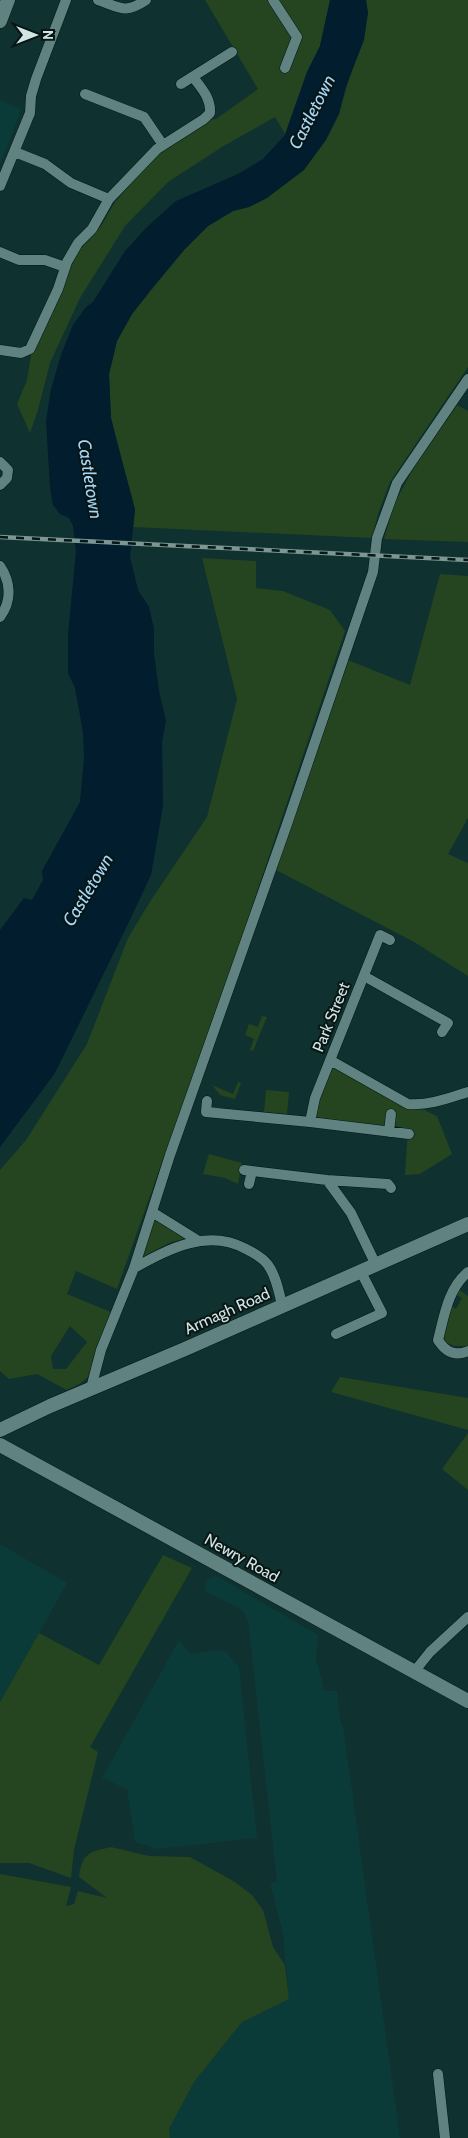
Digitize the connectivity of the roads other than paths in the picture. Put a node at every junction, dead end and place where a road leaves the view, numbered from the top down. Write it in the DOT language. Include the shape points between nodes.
graph roads {
  1 [pos="8,0"];
  2 [pos="66,0"];
  3 [pos="98,0"];
  4 [pos="146,0"];
  5 [pos="273,0"];
  6 [pos="0,20"];
  7 [pos="232,52"];
  8 [pos="285,68"];
  9 [pos="193,77"];
  10 [pos="181,84"];
  11 [pos="85,94"];
  12 [pos="163,145"];
  13 [pos="15,152"];
  14 [pos="0,186"];
  15 [pos="109,199"];
  16 [pos="0,252"];
  17 [pos="65,267"];
  18 [pos="0,350"];
  19 [pos="468,379"];
  20 [pos="0,462"];
  21 [pos="0,485"];
  22 [pos="0,566"];
  23 [pos="0,617"];
  24 [pos="390,940"];
  25 [pos="364,976"];
  26 [pos="442,1032"];
  27 [pos="330,1060"];
  28 [pos="468,1092"];
  29 [pos="207,1101"];
  30 [pos="391,1114"];
  31 [pos="310,1122"];
  32 [pos="389,1132"];
  33 [pos="409,1134"];
  34 [pos="327,1180"];
  35 [pos="249,1184"];
  36 [pos="391,1188"];
  37 [pos="152,1212"];
  38 [pos="468,1224"];
  39 [pos="197,1240"];
  40 [pos="376,1265"];
  41 [pos="134,1268"];
  42 [pos="361,1272"];
  43 [pos="468,1272"];
  44 [pos="282,1305"];
  45 [pos="336,1334"];
  46 [pos="468,1351"];
  47 [pos="91,1388"];
  48 [pos="0,1430"];
  49 [pos="0,1444"];
  50 [pos="468,1618"];
  51 [pos="414,1672"];
  52 [pos="468,1701"];
  53 [pos="438,2074"];
  54 [pos="445,2138"];
  1 -- 6 [label="main road"];
  2 -- 13 [label="street" via="36,79 30,113"];
  3 -- 4 [label="street" via="132,9"];
  5 -- 8 [label="street" via="297,37"];
  7 -- 9 [label="street"];
  9 -- 10 [label="street"];
  9 -- 12 [label="street" via="207,95 210,113"];
  11 -- 12 [label="street" via="144,117"];
  12 -- 15 [label="street"];
  13 -- 14 [label="street"];
  13 -- 15 [label="street" via="45,164 71,183"];
  15 -- 17 [label="street"];
  16 -- 17 [label="street" via="19,260 46,260"];
  17 -- 18 [label="street" via="30,349 21,353"];
  19 -- 37 [label="street" via="397,483 377,538 373,572"];
  20 -- 21 [label="street" via="8,470 8,478"];
  22 -- 23 [label="street" via="8,581 9,595"];
  24 -- 25 [label="street, Park Street" via="380,935"];
  25 -- 26 [label="street" via="448,1023"];
  25 -- 27 [label="street, Park Street"];
  27 -- 28 [label="street" via="408,1104 440,1101"];
  27 -- 31 [label="street, Park Street" via="315,1098"];
  29 -- 31 [label="street" via="206,1112"];
  30 -- 32 [label="street"];
  31 -- 32 [label="street"];
  32 -- 33 [label="street"];
  34 -- 35 [label="street" via="248,1170"];
  34 -- 36 [label="street" via="388,1184"];
  34 -- 40 [label="street" via="351,1213"];
  37 -- 39 [label="street"];
  37 -- 41 [label="street"];
  38 -- 40 [label="main road, Armagh Road"];
  39 -- 41 [label="street" via="166,1250"];
  39 -- 44 [label="street" via="241,1246 262,1259 273,1275"];
  40 -- 42 [label="main road, Armagh Road"];
  41 -- 47 [label="street" via="93,1375"];
  42 -- 44 [label="main road, Armagh Road"];
  42 -- 45 [label="street" via="382,1313"];
  43 -- 46 [label="street" via="456,1285 438,1340 445,1350 455,1354"];
  44 -- 47 [label="main road, Armagh Road"];
  47 -- 48 [label="main road, Armagh Road"];
  49 -- 51 [label="main road, Newry Road"];
  50 -- 51 [label="street" via="430,1652"];
  51 -- 52 [label="main road, Newry Road"];
  53 -- 54 [label="street"];
}
